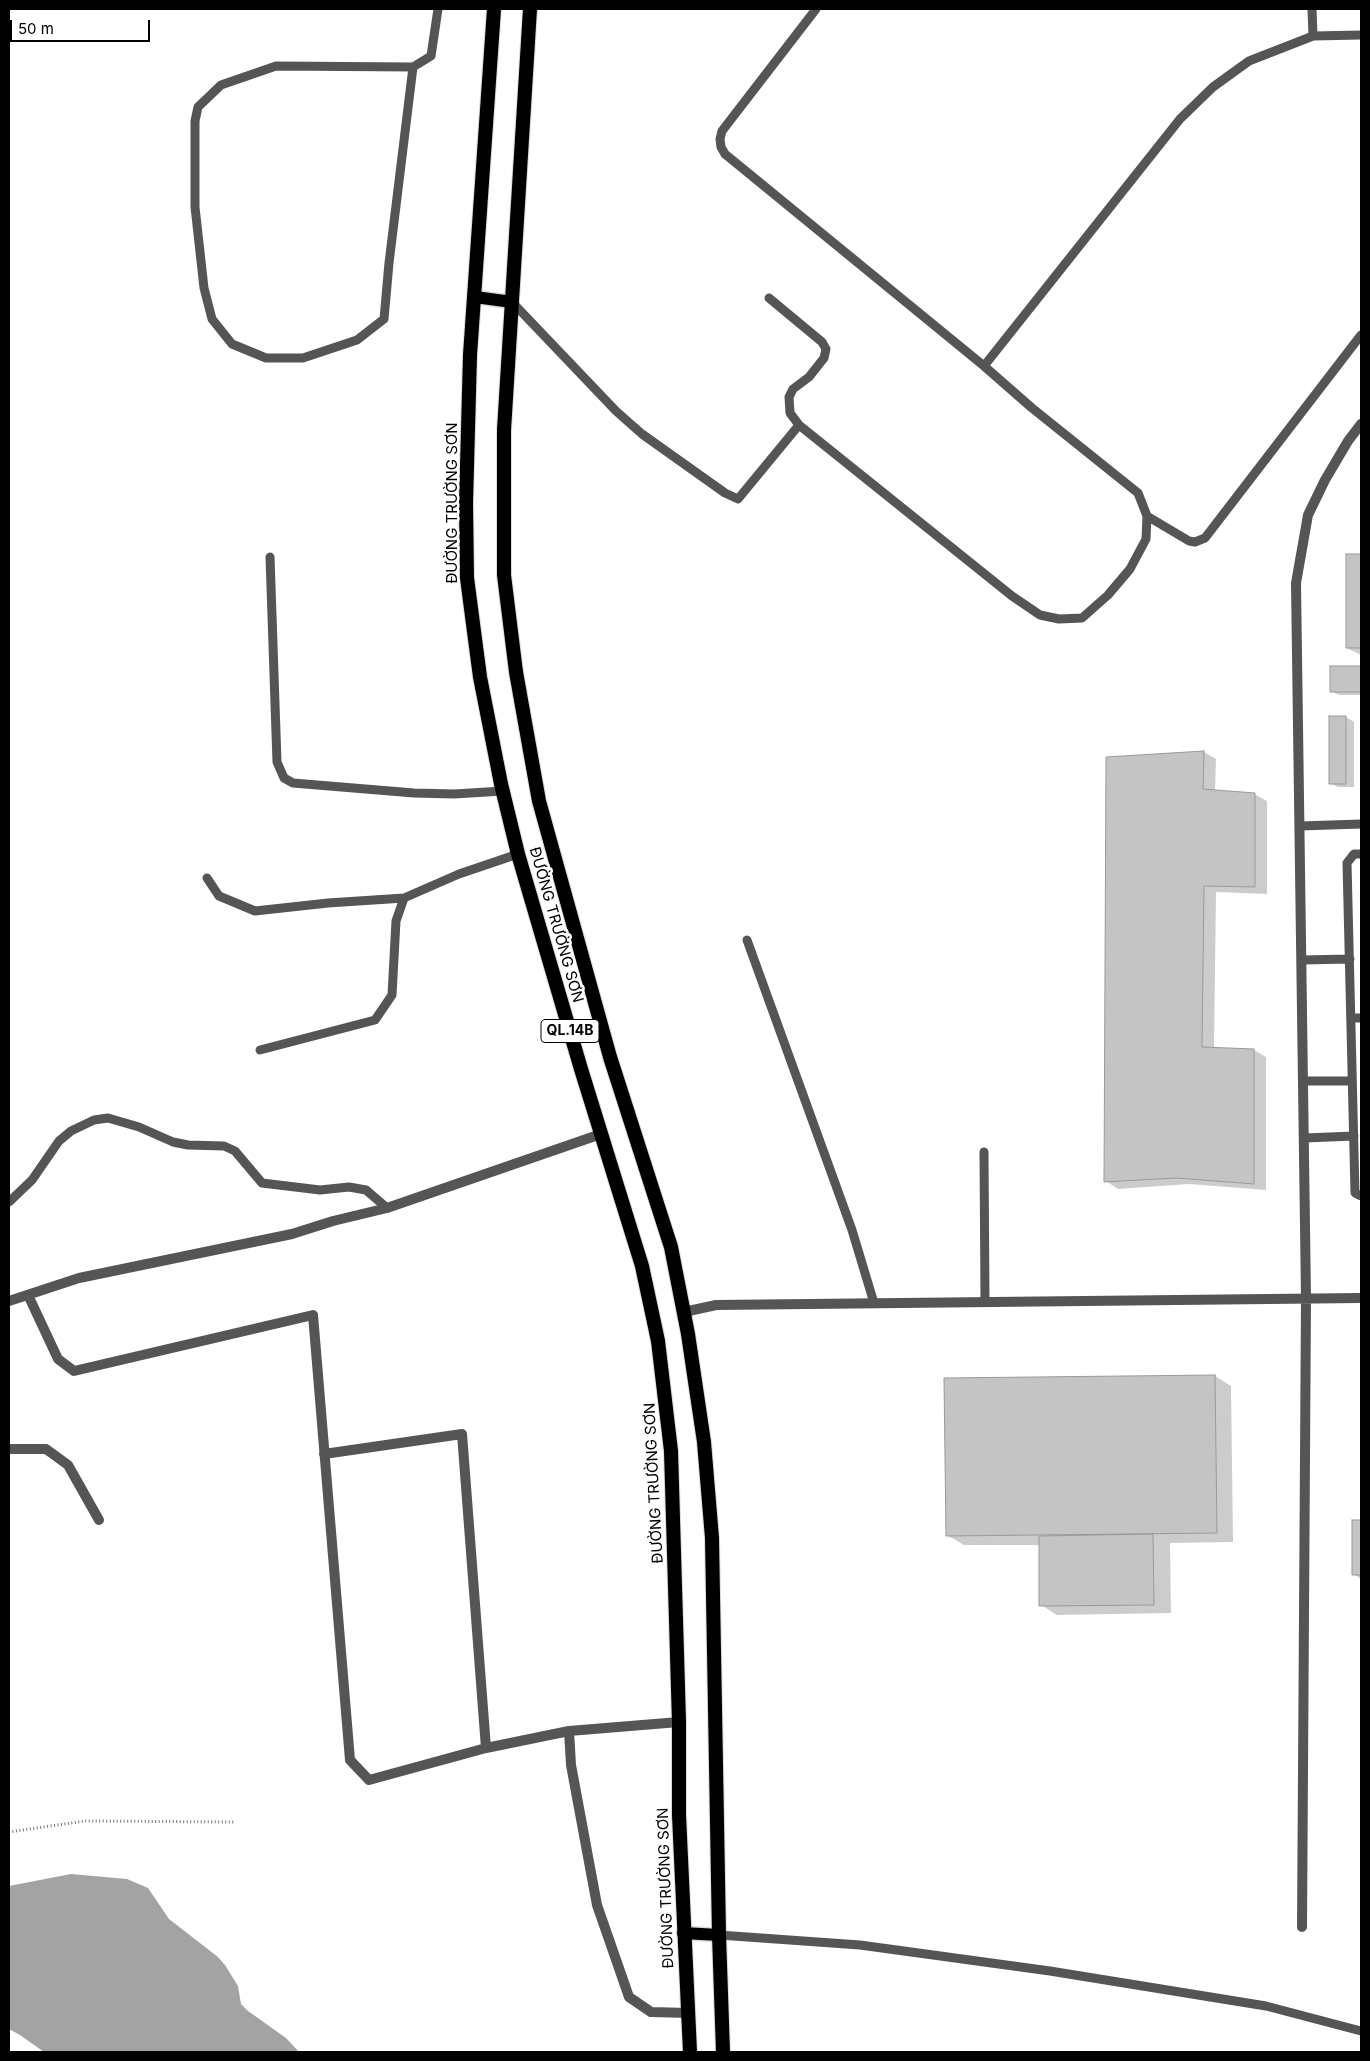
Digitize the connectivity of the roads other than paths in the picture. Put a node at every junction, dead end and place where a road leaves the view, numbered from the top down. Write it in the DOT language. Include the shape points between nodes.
graph roads {
  1 [pos="438,9"];
  2 [pos="494,9"];
  3 [pos="530,9"];
  4 [pos="816,9"];
  5 [pos="1312,9"];
  6 [pos="1361,35"];
  7 [pos="1313,36"];
  8 [pos="413,67"];
  9 [pos="475,298"];
  10 [pos="769,298"];
  11 [pos="512,302"];
  12 [pos="1361,334"];
  13 [pos="984,366"];
  14 [pos="1361,424"];
  15 [pos="800,425"];
  16 [pos="1147,516"];
  17 [pos="270,557"];
  18 [pos="503,791"];
  19 [pos="1361,824"];
  20 [pos="1300,826"];
  21 [pos="518,854"];
  22 [pos="1361,854"];
  23 [pos="207,878"];
  24 [pos="404,898"];
  25 [pos="747,940"];
  26 [pos="1350,959"];
  27 [pos="1302,960"];
  28 [pos="1351,1018"];
  29 [pos="1361,1018"];
  30 [pos="260,1050"];
  31 [pos="1304,1081"];
  32 [pos="1352,1081"];
  33 [pos="601,1134"];
  34 [pos="1354,1136"];
  35 [pos="1305,1138"];
  36 [pos="984,1152"];
  37 [pos="1361,1196"];
  38 [pos="9,1202"];
  39 [pos="387,1208"];
  40 [pos="28,1295"];
  41 [pos="1306,1298"];
  42 [pos="1361,1298"];
  43 [pos="9,1301"];
  44 [pos="985,1301"];
  45 [pos="874,1303"];
  46 [pos="684,1312"];
  47 [pos="9,1449"];
  48 [pos="324,1454"];
  49 [pos="99,1520"];
  50 [pos="679,1722"];
  51 [pos="569,1731"];
  52 [pos="486,1748"];
  53 [pos="1302,1927"];
  54 [pos="683,1933"];
  55 [pos="719,1935"];
  56 [pos="688,2013"];
  57 [pos="1361,2031"];
  58 [pos="690,2052"];
  59 [pos="723,2052"];
  1 -- 8 [label="lane" via="431,56"];
  2 -- 9 [label="highway, ĐƯỜNG TRƯỜNG SƠN / QL.14B"];
  3 -- 11 [label="highway, ĐƯỜNG TRƯỜNG SƠN / QL.14B"];
  4 -- 13 [label="lane" via="722,131 721,147 725,154"];
  5 -- 7 [label="lane"];
  6 -- 7 [label="lane"];
  7 -- 13 [label="lane" via="1249,61 1213,87 1180,119"];
  8 -- 8 [label="lane" via="276,66 221,85 198,107 195,207 204,288 212,319 232,344 266,358 303,358 357,340 384,319"];
  9 -- 11 [label="main road"];
  9 -- 18 [label="highway, ĐƯỜNG TRƯỜNG SƠN / QL.14B" via="466,493 467,578 480,677"];
  10 -- 15 [label="lane" via="826,348 824,358 789,397 790,413"];
  11 -- 15 [label="lane" via="642,434 738,499"];
  11 -- 46 [label="highway, ĐƯỜNG TRƯỜNG SƠN / QL.14B" via="504,430 504,575 525,732 539,801 608,1048 671,1246"];
  12 -- 16 [label="lane" via="1205,538 1189,541"];
  13 -- 16 [label="lane" via="1138,494"];
  14 -- 20 [label="street" via="1325,480 1308,515 1296,583"];
  15 -- 16 [label="lane" via="1040,615 1082,618 1108,595 1130,569 1146,540"];
  17 -- 18 [label="lane" via="277,762 284,778 293,783 414,793"];
  18 -- 21 [label="highway, ĐƯỜNG TRƯỜNG SƠN / QL.14B"];
  19 -- 20 [label="lane"];
  20 -- 27 [label="street"];
  21 -- 24 [label="lane" via="459,874"];
  21 -- 33 [label="highway, ĐƯỜNG TRƯỜNG SƠN / QL.14B"];
  22 -- 26 [label="lane" via="1354,854 1348,863"];
  23 -- 24 [label="lane" via="219,896 255,911"];
  24 -- 30 [label="lane" via="396,921 392,995 375,1020"];
  25 -- 45 [label="lane" via="852,1230"];
  26 -- 27 [label="lane"];
  26 -- 28 [label="lane"];
  27 -- 31 [label="street"];
  28 -- 29 [label="lane"];
  28 -- 32 [label="lane"];
  31 -- 32 [label="lane"];
  31 -- 35 [label="street"];
  32 -- 34 [label="lane"];
  33 -- 39 [label="street"];
  33 -- 50 [label="highway, ĐƯỜNG TRƯỜNG SƠN / QL.14B" via="642,1266 666,1397 671,1451"];
  34 -- 35 [label="lane"];
  34 -- 37 [label="lane" via="1355,1193"];
  35 -- 41 [label="street"];
  36 -- 44 [label="lane"];
  38 -- 39 [label="lane" via="32,1180 59,1141 71,1130 108,1118 173,1142 224,1146 235,1151 262,1183 320,1190 349,1187 366,1190"];
  39 -- 40 [label="street" via="292,1234 79,1278"];
  40 -- 43 [label="street"];
  40 -- 48 [label="street" via="58,1359 74,1371 313,1315"];
  41 -- 42 [label="street"];
  41 -- 44 [label="street"];
  41 -- 53 [label="street"];
  44 -- 45 [label="street"];
  45 -- 46 [label="street" via="716,1305"];
  46 -- 55 [label="highway, ĐƯỜNG TRƯỜNG SƠN / QL.14B" via="704,1442 712,1538"];
  47 -- 49 [label="street" via="46,1449 68,1464"];
  48 -- 52 [label="street" via="462,1434"];
  48 -- 52 [label="street" via="350,1760 369,1780"];
  50 -- 51 [label="street"];
  50 -- 54 [label="highway, ĐƯỜNG TRƯỜNG SƠN / QL.14B" via="678,1815"];
  51 -- 52 [label="street"];
  51 -- 56 [label="street" via="571,1766 597,1905 629,1997 650,2012"];
  54 -- 55 [label="main road"];
  54 -- 56 [label="highway, ĐƯỜNG TRƯỜNG SƠN / QL.14B"];
  55 -- 57 [label="lane" via="860,1945 1050,1971 1266,2006"];
  55 -- 59 [label="highway, ĐƯỜNG TRƯỜNG SƠN / QL.14B"];
  56 -- 58 [label="highway, ĐƯỜNG TRƯỜNG SƠN / QL.14B"];
}
